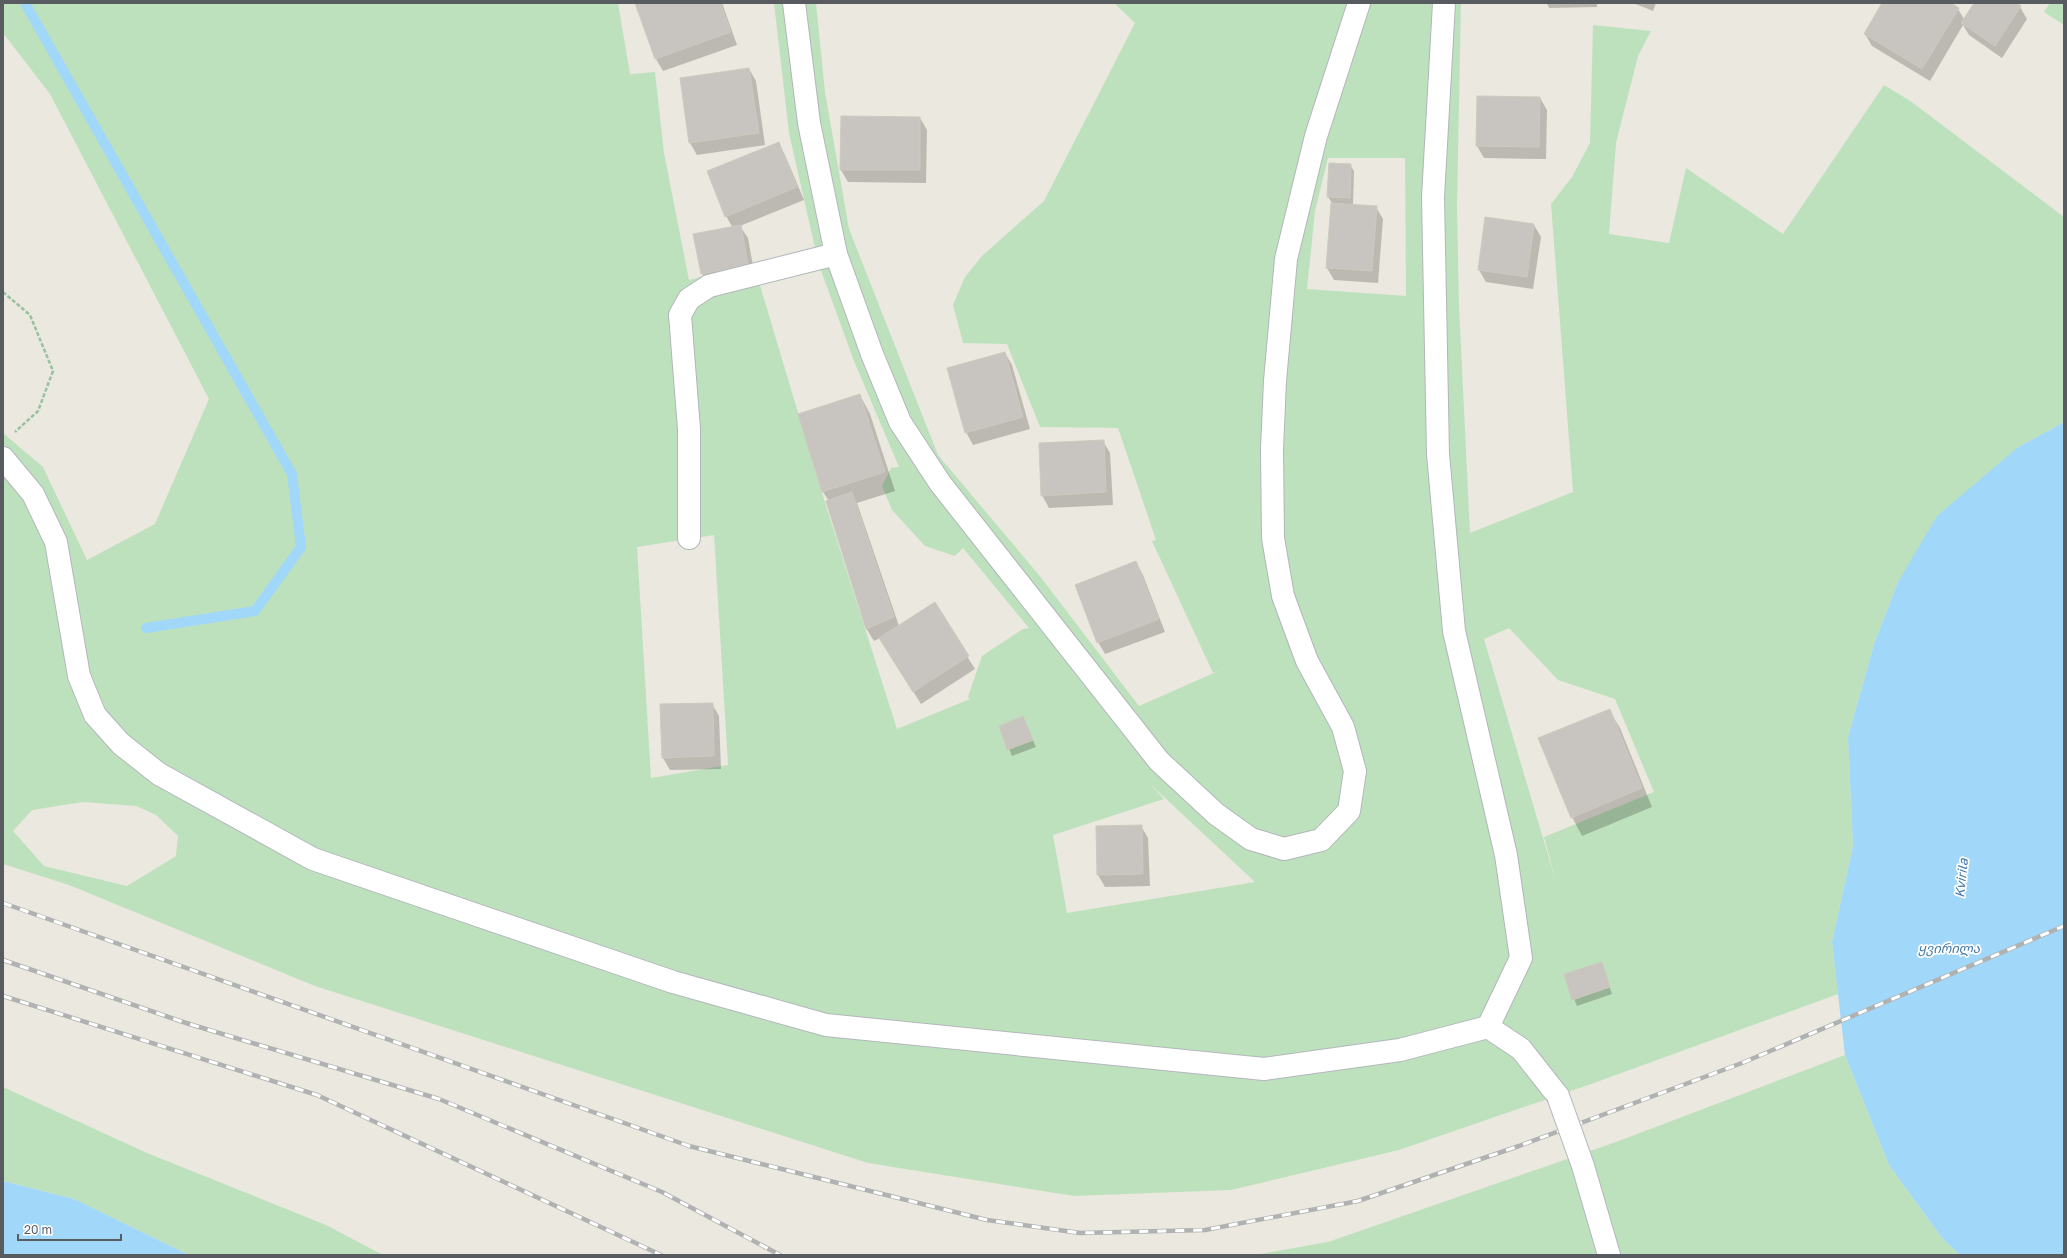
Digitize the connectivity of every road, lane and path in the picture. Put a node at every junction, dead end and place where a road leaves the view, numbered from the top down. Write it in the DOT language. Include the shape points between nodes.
graph roads {
  1 [pos="794,3"];
  2 [pos="1359,3"];
  3 [pos="1444,3"];
  4 [pos="836,254"];
  5 [pos="3,292"];
  6 [pos="6,448"];
  7 [pos="689,538"];
  8 [pos="1488,1027"];
  9 [pos="1609,1255"];
  1 -- 4 [label="street" via="809,124"];
  2 -- 4 [label="street" via="1316,136 1286,259 1274,396 1273,538 1283,596 1307,661 1343,727 1355,771 1349,811 1321,840 1284,849 1251,839 1216,814 1160,761 940,483 900,422"];
  3 -- 8 [label="street" via="1433,197 1438,454 1454,631 1506,856 1521,958"];
  4 -- 7 [label="street" via="709,286 689,299 680,315 689,429"];
  5 -- 6 [label="path" via="30,315 53,371 38,411"];
  6 -- 8 [label="street" via="33,494 56,542 79,676 95,715 121,744 159,774 313,859 673,982 826,1026 1264,1069 1400,1050"];
  8 -- 9 [label="street, bridge" via="1521,1049 1558,1096 1583,1166"];
}
